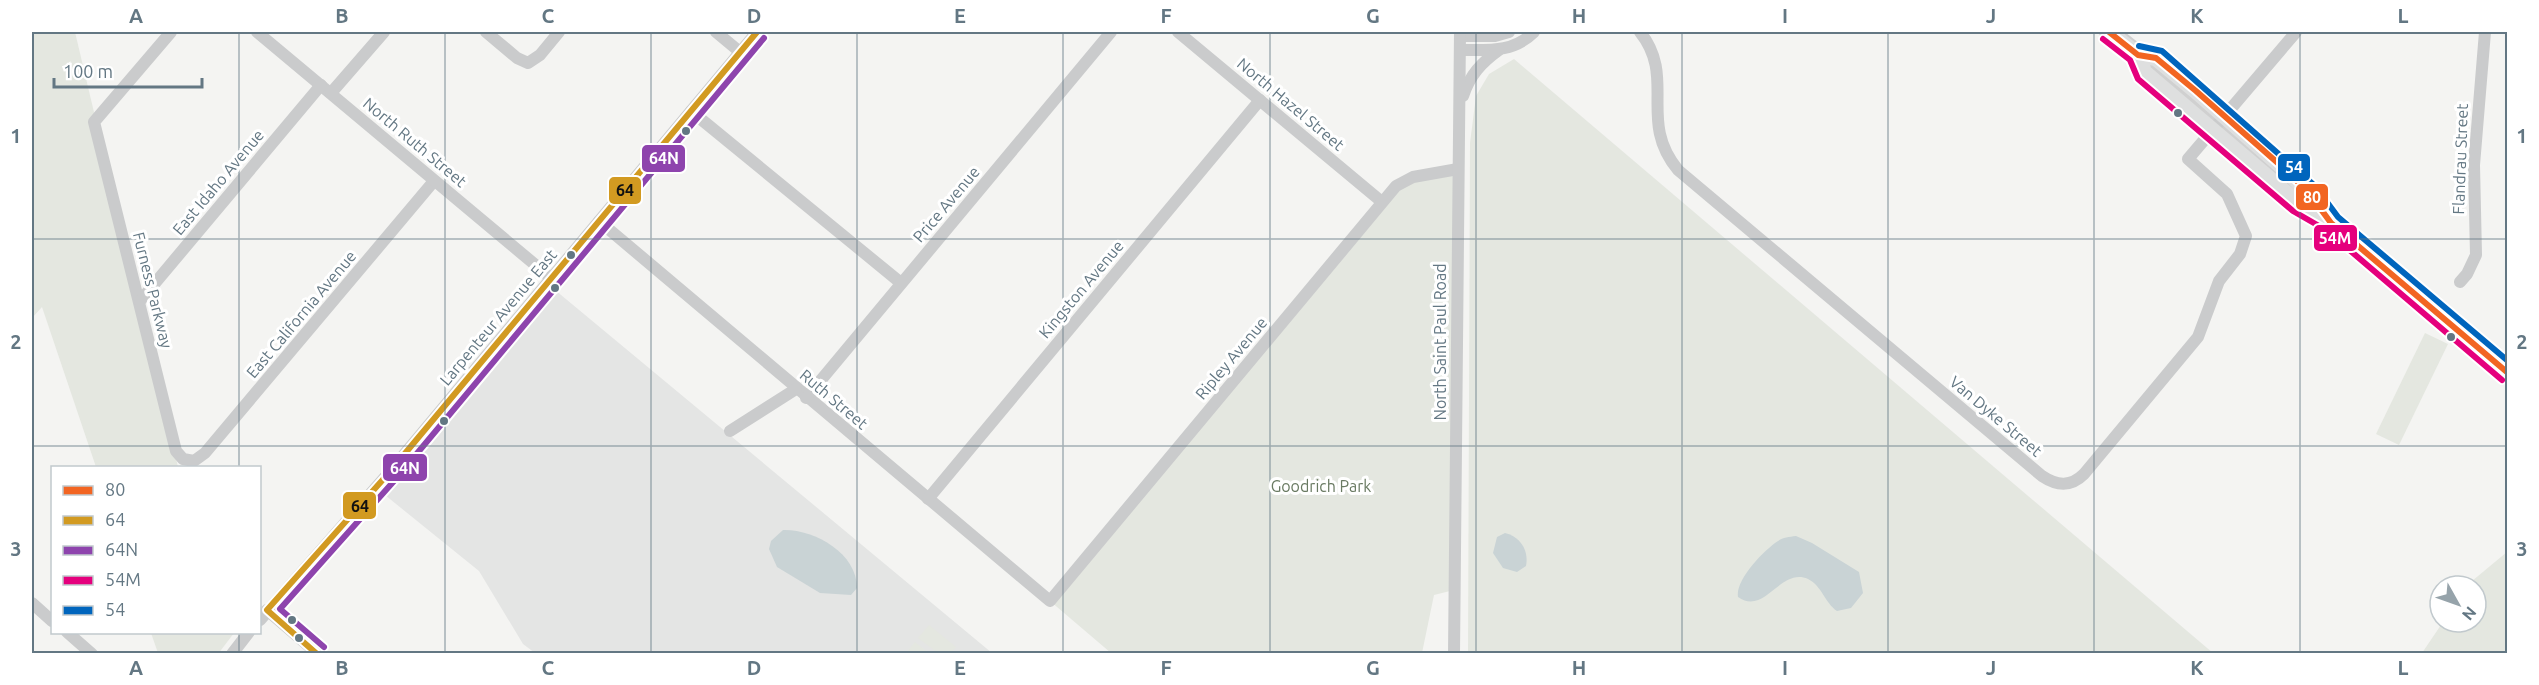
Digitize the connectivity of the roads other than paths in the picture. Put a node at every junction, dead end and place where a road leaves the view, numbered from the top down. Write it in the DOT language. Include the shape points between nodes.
graph roads {
  1 [pos="171,32"];
  2 [pos="257,32"];
  3 [pos="384,32"];
  4 [pos="486,32"];
  5 [pos="559,32"];
  6 [pos="716,32"];
  7 [pos="757,32"];
  8 [pos="1111,32"];
  9 [pos="1178,32"];
  10 [pos="1509,32"];
  11 [pos="1534,32"];
  12 [pos="1640,32"];
  13 [pos="2109,32"];
  14 [pos="2296,32"];
  15 [pos="2485,32"];
  16 [pos="1460,34"];
  17 [pos="1501,49"];
  18 [pos="1460,50"];
  19 [pos="740,52"];
  20 [pos="2138,56"];
  21 [pos="326,89"];
  22 [pos="1260,100"];
  23 [pos="1459,109"];
  24 [pos="691,111"];
  25 [pos="2224,117"];
  26 [pos="2212,131"];
  27 [pos="1458,169"];
  28 [pos="434,181"];
  29 [pos="1382,202"];
  30 [pos="599,221"];
  31 [pos="2331,223"];
  32 [pos="551,278"];
  33 [pos="2460,282"];
  34 [pos="901,283"];
  35 [pos="140,301"];
  36 [pos="2508,373"];
  37 [pos="801,394"];
  38 [pos="730,431"];
  39 [pos="189,461"];
  40 [pos="928,499"];
  41 [pos="1050,601"];
  42 [pos="32,603"];
  43 [pos="263,615"];
  44 [pos="51,620"];
  45 [pos="68,634"];
  46 [pos="248,634"];
  47 [pos="92,654"];
  48 [pos="232,654"];
  49 [pos="318,654"];
  50 [pos="1454,654"];
  1 -- 35 [label="street, Furness Parkway" via="94,122"];
  2 -- 21 [label="street, North Ruth Street"];
  3 -- 21 [label="street, East Idaho Avenue"];
  4 -- 5 [label="street" via="528,63"];
  6 -- 19 [label="street"];
  7 -- 19 [label="street, Larpenteur Avenue East"];
  8 -- 34 [label="street, Price Avenue"];
  9 -- 22 [label="street, North Hazel Street"];
  10 -- 16 [label="street" via="1495,36"];
  11 -- 17 [label="street" via="1517,45"];
  12 -- 26 [label="street, Van Dyke Street" via="1658,69 1659,135 1678,170 2056,484 2072,482 2084,474 2198,338 2219,281 2244,245 2246,232 2232,202 2188,159"];
  13 -- 20 [label="main road"];
  14 -- 25 [label="street"];
  15 -- 33 [label="street, Flandrau Street" via="2474,165 2476,255"];
  16 -- 18 [label="street, North Saint Paul Road"];
  17 -- 18 [label="street"];
  17 -- 23 [label="street" via="1481,63 1468,81"];
  18 -- 23 [label="street, North Saint Paul Road"];
  19 -- 24 [label="street, Larpenteur Avenue East"];
  20 -- 25 [label="main road" via="2156,58"];
  20 -- 26 [label="main road" via="2144,72"];
  21 -- 28 [label="street, North Ruth Street"];
  21 -- 35 [label="street, East Idaho Avenue"];
  22 -- 29 [label="street, North Hazel Street"];
  22 -- 40 [label="street, Kingston Avenue"];
  23 -- 27 [label="street, North Saint Paul Road"];
  24 -- 30 [label="street, Larpenteur Avenue East"];
  24 -- 34 [label="street"];
  25 -- 26 [label="street"];
  25 -- 31 [label="main road" via="2309,193"];
  26 -- 31 [label="main road" via="2299,204"];
  27 -- 29 [label="street, Ripley Avenue" via="1413,177 1396,186"];
  27 -- 50 [label="street, North Saint Paul Road"];
  28 -- 32 [label="street, North Ruth Street"];
  28 -- 39 [label="street, East California Avenue" via="205,453"];
  29 -- 41 [label="street, Ripley Avenue"];
  30 -- 32 [label="street, Larpenteur Avenue East"];
  30 -- 37 [label="street, Ruth Street"];
  31 -- 36 [label="main road"];
  32 -- 43 [label="street, Larpenteur Avenue East" via="387,475"];
  34 -- 37 [label="street, Price Avenue"];
  35 -- 39 [label="street, Furness Parkway" via="176,452"];
  37 -- 38 [label="street, Price Avenue"];
  37 -- 40 [label="street, Ruth Street"];
  40 -- 41 [label="street, Ruth Street"];
  42 -- 44 [label="street"];
  43 -- 49 [label="street"];
  45 -- 47 [label="street"];
  46 -- 48 [label="street"];
}
